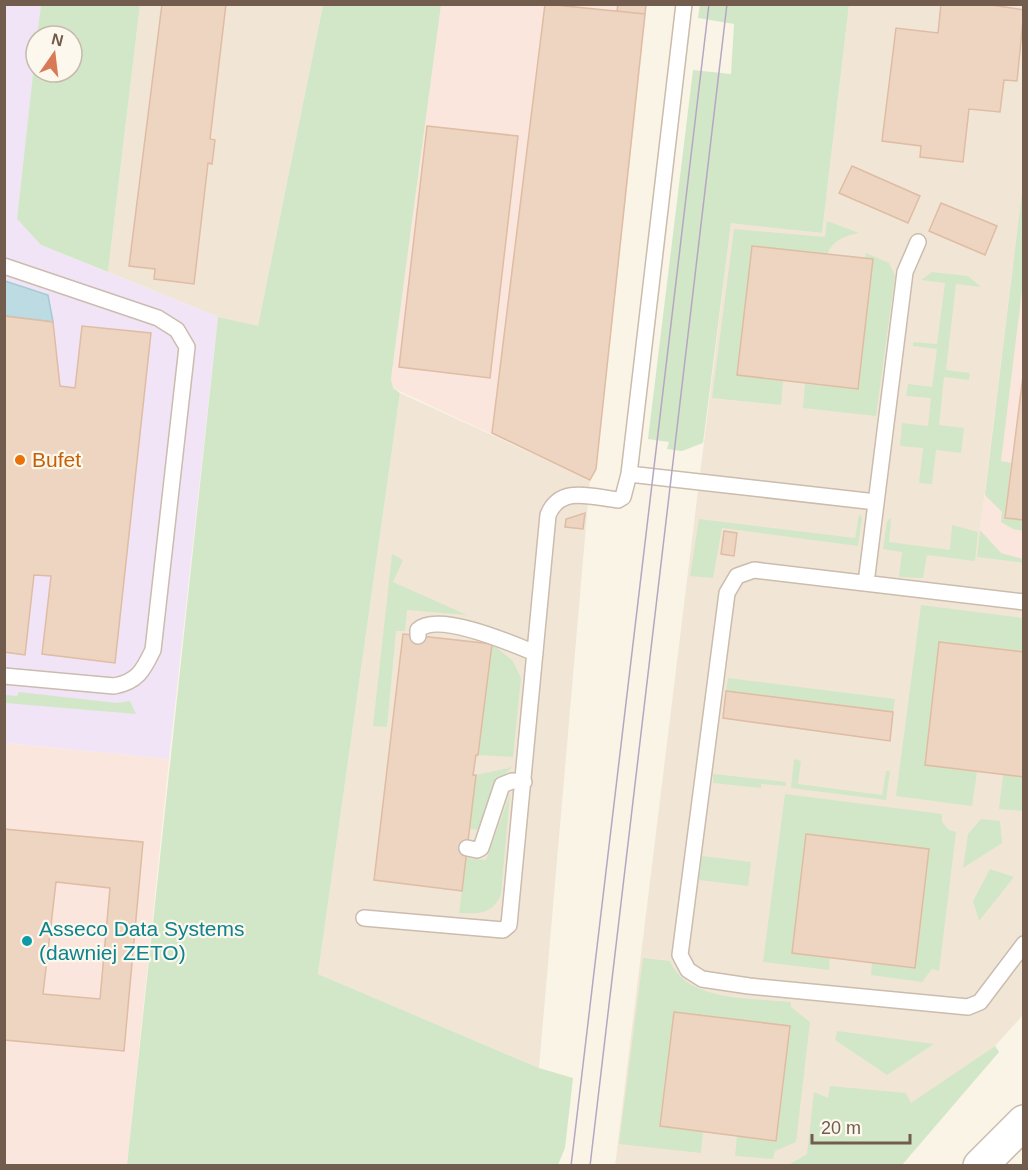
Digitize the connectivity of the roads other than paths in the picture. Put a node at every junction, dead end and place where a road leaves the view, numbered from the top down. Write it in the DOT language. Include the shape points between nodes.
graph roads {
  1 [pos="684,4"];
  2 [pos="918,242"];
  3 [pos="4,266"];
  4 [pos="629,474"];
  5 [pos="876,502"];
  6 [pos="866,583"];
  7 [pos="1023,602"];
  8 [pos="418,636"];
  9 [pos="535,653"];
  10 [pos="4,676"];
  11 [pos="524,782"];
  12 [pos="467,848"];
  13 [pos="364,918"];
  14 [pos="1023,944"];
  15 [pos="1022,1124"];
  16 [pos="980,1166"];
  17 [pos="1002,1166"];
  1 -- 4 [label="lane"];
  2 -- 5 [label="lane" via="906,272"];
  3 -- 10 [label="lane" via="158,318 177,330 187,348 153,650 145,666 129,683 114,686"];
  4 -- 5 [label="lane"];
  4 -- 9 [label="lane" via="626,492 618,500 573,495 553,503 548,515"];
  5 -- 6 [label="lane"];
  6 -- 7 [label="lane"];
  6 -- 14 [label="lane" via="754,570 744,572 730,583 684,920 682,962 702,979 968,1007 980,1002"];
  8 -- 9 [label="lane" via="418,630 430,623 484,633"];
  9 -- 11 [label="lane"];
  11 -- 12 [label="lane" via="502,785 481,848"];
  11 -- 13 [label="lane" via="509,925 503,930"];
  15 -- 16 [label="street"];
  15 -- 17 [label="street"];
}
